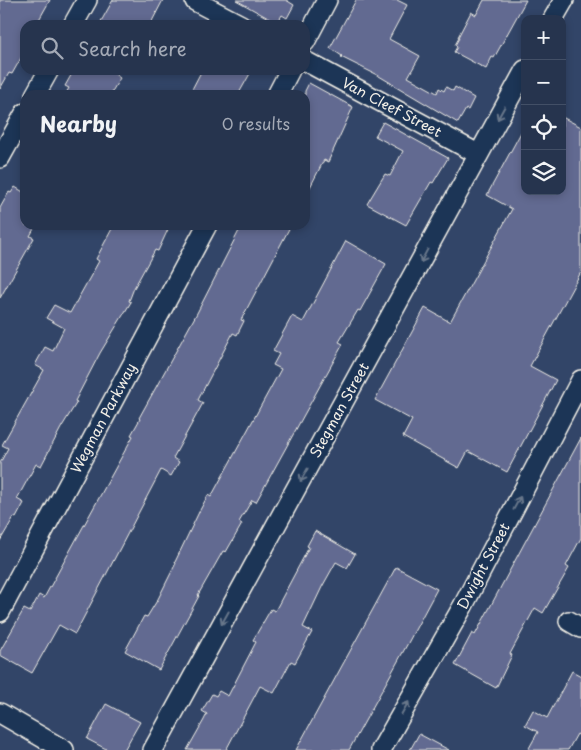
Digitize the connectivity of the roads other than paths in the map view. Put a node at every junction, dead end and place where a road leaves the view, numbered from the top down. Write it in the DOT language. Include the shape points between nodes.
graph roads {
  1 [pos="87,0"];
  2 [pos="327,0"];
  3 [pos="564,0"];
  4 [pos="195,1"];
  5 [pos="555,15"];
  6 [pos="76,20"];
  7 [pos="231,20"];
  8 [pos="310,32"];
  9 [pos="310,64"];
  10 [pos="46,75"];
  11 [pos="287,75"];
  12 [pos="521,77"];
  13 [pos="38,90"];
  14 [pos="280,90"];
  15 [pos="20,122"];
  16 [pos="478,154"];
  17 [pos="0,158"];
  18 [pos="204,230"];
  19 [pos="581,380"];
  20 [pos="0,612"];
  21 [pos="0,713"];
  22 [pos="64,750"];
  23 [pos="153,750"];
  24 [pos="381,750"];
  1 -- 6 [label="street"];
  2 -- 8 [label="street"];
  3 -- 5 [label="street"];
  4 -- 7 [label="street"];
  9 -- 16 [label="street, Van Cleef Street"];
  10 -- 13 [label="street"];
  11 -- 14 [label="street"];
  12 -- 16 [label="street, Stegman Street, one-way"];
  15 -- 17 [label="street"];
  16 -- 23 [label="street, Stegman Street, one-way"];
  18 -- 20 [label="street, Wegman Parkway"];
  24 -- 19 [label="street, Dwight Street, one-way" via="463,606"];
  21 -- 22 [label="street"];
}
